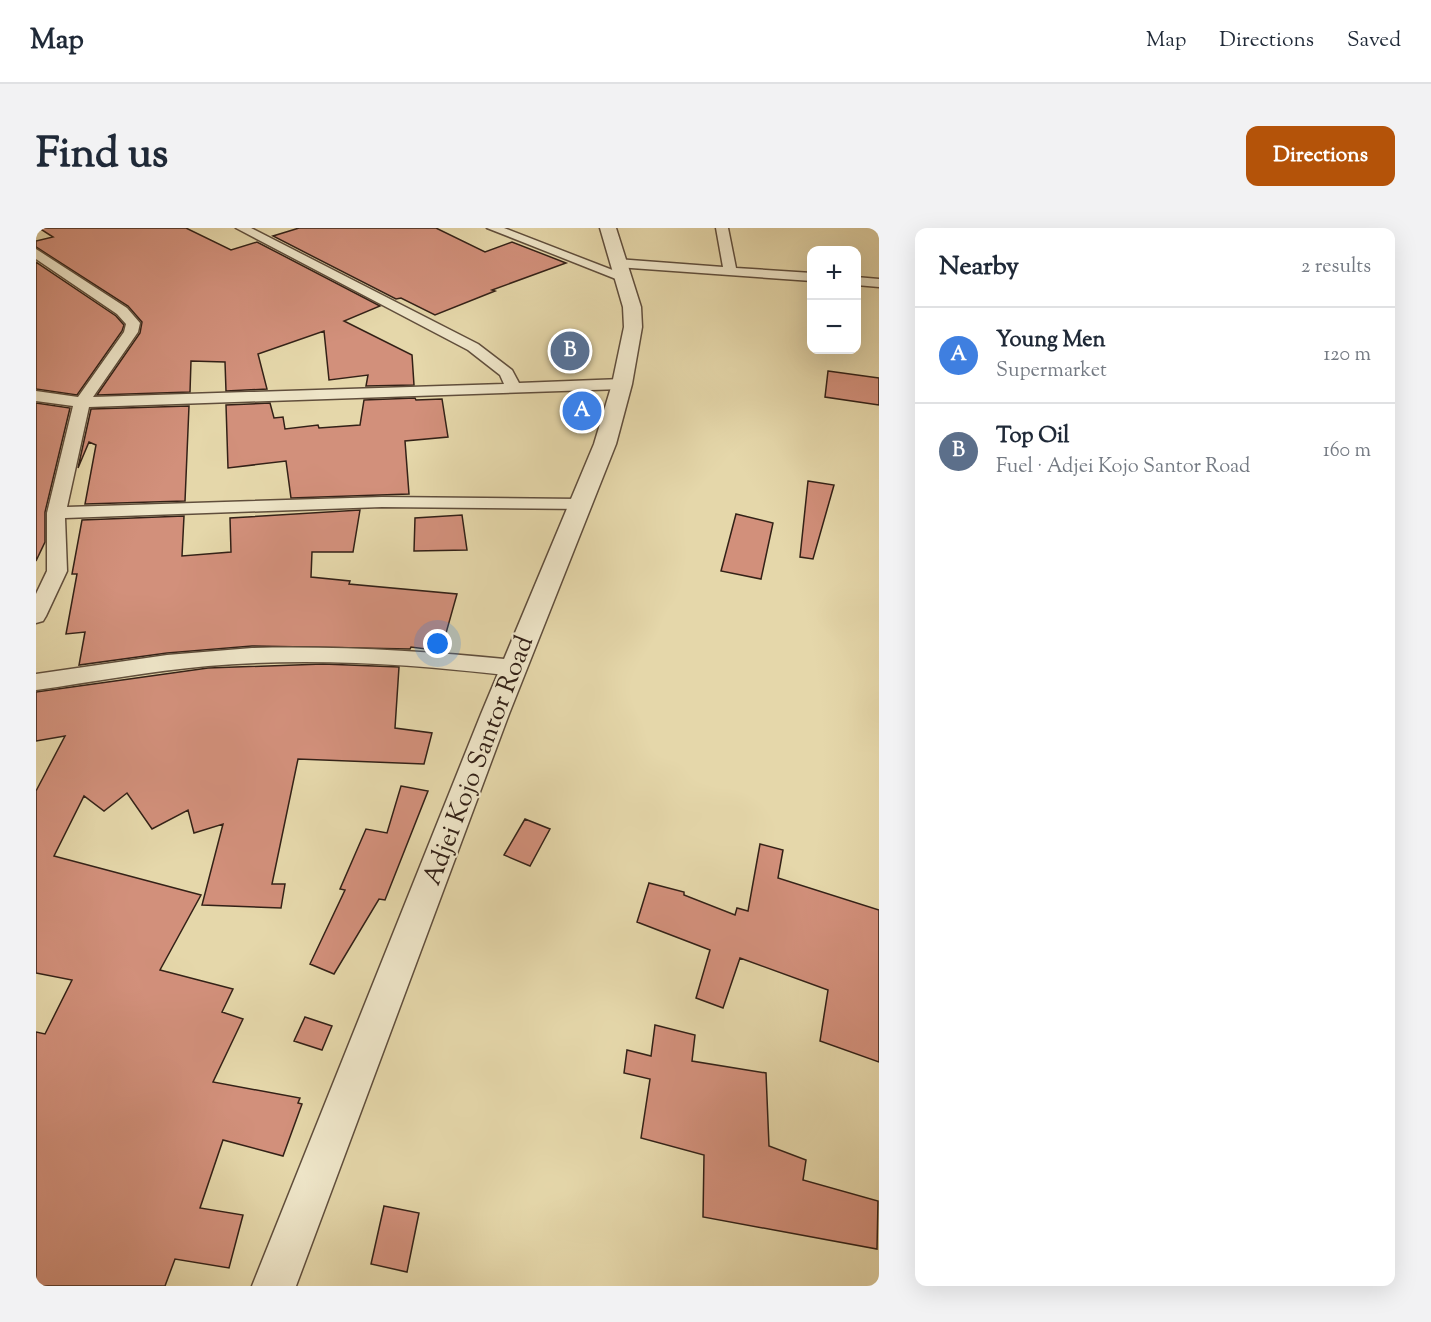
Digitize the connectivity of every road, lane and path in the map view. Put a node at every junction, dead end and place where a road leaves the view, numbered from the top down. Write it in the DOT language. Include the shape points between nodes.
graph roads {
  1 [pos="243,228"];
  2 [pos="493,228"];
  3 [pos="608,228"];
  4 [pos="722,228"];
  5 [pos="36,253"];
  6 [pos="619,270"];
  7 [pos="730,270"];
  8 [pos="807,277"];
  9 [pos="861,281"];
  10 [pos="878,283"];
  11 [pos="622,384"];
  12 [pos="514,388"];
  13 [pos="36,396"];
  14 [pos="82,402"];
  15 [pos="579,505"];
  16 [pos="56,513"];
  17 [pos="36,616"];
  18 [pos="514,668"];
  19 [pos="36,682"];
  20 [pos="274,1286"];
  1 -- 12 [label="street" via="472,347 507,373"];
  2 -- 6 [label="street"];
  3 -- 6 [label="street, Adjei Kojo Santor Road"];
  4 -- 7 [label="street"];
  5 -- 14 [label="street" via="122,310 133,323 131,332"];
  6 -- 7 [label="street"];
  6 -- 11 [label="street, Adjei Kojo Santor Road" via="632,308 633,327"];
  7 -- 8 [label="street"];
  9 -- 10 [label="street"];
  11 -- 12 [label="street"];
  11 -- 15 [label="street, Adjei Kojo Santor Road" via="605,444"];
  12 -- 14 [label="street"];
  13 -- 14 [label="street"];
  14 -- 16 [label="street"];
  15 -- 16 [label="street" via="382,502"];
  15 -- 18 [label="street, Adjei Kojo Santor Road"];
  16 -- 17 [label="street" via="57,572"];
  18 -- 19 [label="street" via="411,658 265,656 168,662"];
  18 -- 20 [label="street, Adjei Kojo Santor Road"];
}
